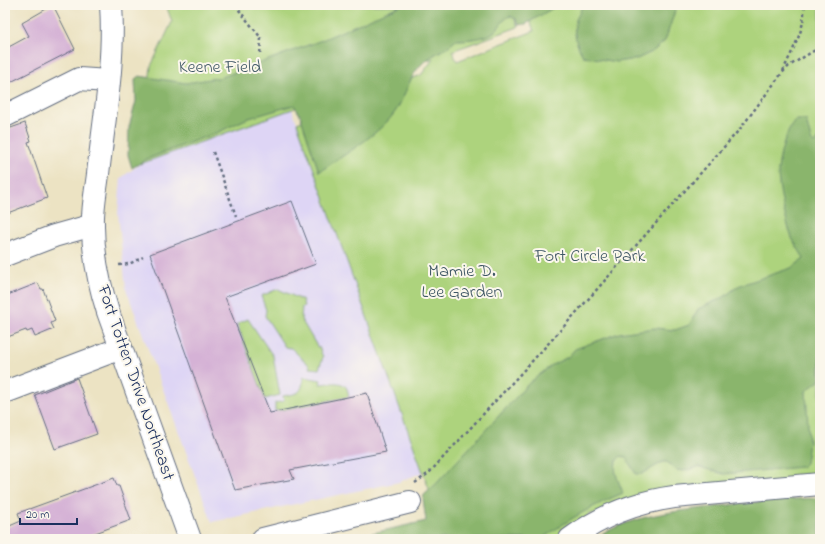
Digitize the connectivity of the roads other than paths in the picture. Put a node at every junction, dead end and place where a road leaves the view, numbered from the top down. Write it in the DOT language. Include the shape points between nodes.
graph roads {
  1 [pos="112,5"];
  2 [pos="108,81"];
  3 [pos="5,116"];
  4 [pos="93,225"];
  5 [pos="5,255"];
  6 [pos="121,348"];
  7 [pos="5,392"];
  8 [pos="820,484"];
  9 [pos="410,502"];
  10 [pos="190,539"];
  11 [pos="263,539"];
  12 [pos="570,539"];
  1 -- 2 [label="street, Fort Totten Drive Northeast" via="113,25"];
  2 -- 3 [label="street" via="79,79"];
  2 -- 4 [label="street, Fort Totten Drive Northeast"];
  4 -- 5 [label="street" via="54,236"];
  4 -- 6 [label="street, Fort Totten Drive Northeast" via="100,287"];
  6 -- 7 [label="street"];
  6 -- 10 [label="street, Fort Totten Drive Northeast"];
  8 -- 12 [label="street" via="653,501 632,506 606,517"];
  9 -- 11 [label="street"];
}
